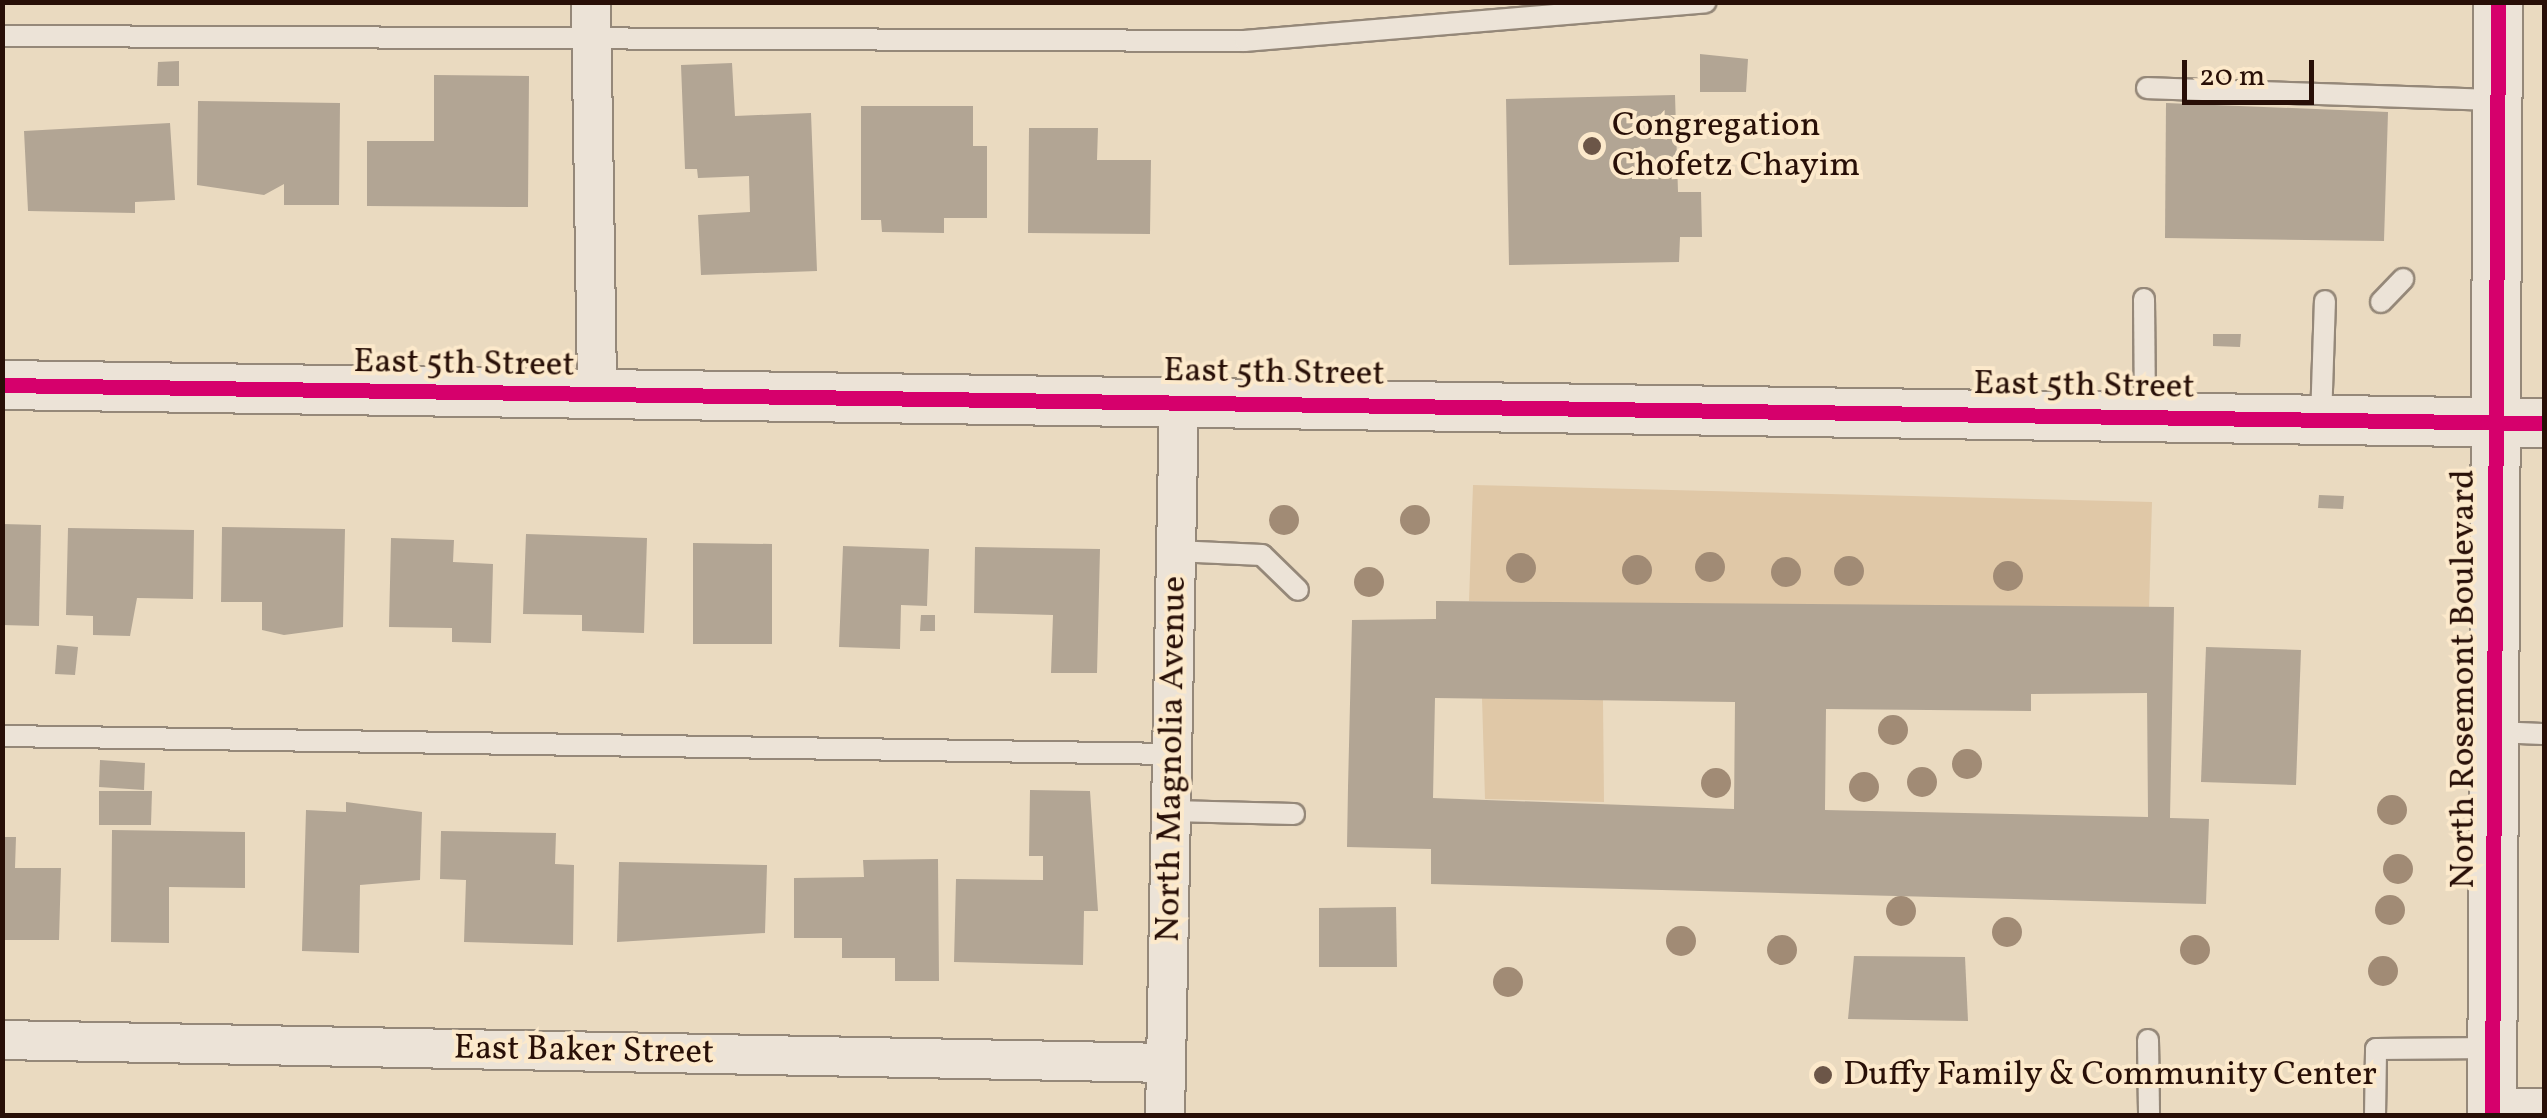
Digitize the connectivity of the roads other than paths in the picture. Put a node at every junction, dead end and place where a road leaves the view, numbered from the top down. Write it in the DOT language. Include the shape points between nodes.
graph roads {
  1 [pos="1705,2"];
  2 [pos="2498,2"];
  3 [pos="591,21"];
  4 [pos="2,36"];
  5 [pos="2147,88"];
  6 [pos="2500,100"];
  7 [pos="2403,278"];
  8 [pos="2144,299"];
  9 [pos="2324,302"];
  10 [pos="2381,302"];
  11 [pos="2,385"];
  12 [pos="597,397"];
  13 [pos="1179,402"];
  14 [pos="2145,417"];
  15 [pos="2320,420"];
  16 [pos="2495,422"];
  17 [pos="2544,422"];
  18 [pos="1175,552"];
  19 [pos="1298,590"];
  20 [pos="2494,732"];
  21 [pos="2544,734"];
  22 [pos="2,736"];
  23 [pos="1171,754"];
  24 [pos="1170,811"];
  25 [pos="1294,814"];
  26 [pos="2,1040"];
  27 [pos="2148,1040"];
  28 [pos="2492,1048"];
  29 [pos="1166,1063"];
  30 [pos="2544,1108"];
  31 [pos="2492,1112"];
  32 [pos="1165,1116"];
  33 [pos="2149,1116"];
  34 [pos="2375,1116"];
  1 -- 3 [label="lane" via="1245,41"];
  2 -- 6 [label="street, North Rosemont Boulevard"];
  3 -- 4 [label="lane"];
  3 -- 12 [label="street"];
  5 -- 6 [label="lane"];
  6 -- 16 [label="street, North Rosemont Boulevard"];
  7 -- 10 [label="lane"];
  8 -- 14 [label="lane"];
  9 -- 15 [label="lane"];
  11 -- 12 [label="street, East 5th Street"];
  12 -- 13 [label="street, East 5th Street"];
  13 -- 14 [label="street, East 5th Street"];
  13 -- 18 [label="street, North Magnolia Avenue"];
  14 -- 15 [label="street, East 5th Street"];
  15 -- 16 [label="street, East 5th Street"];
  16 -- 17 [label="street, East 5th Street"];
  16 -- 20 [label="street, North Rosemont Boulevard"];
  18 -- 19 [label="lane" via="1262,555"];
  18 -- 23 [label="street, North Magnolia Avenue"];
  20 -- 21 [label="lane"];
  20 -- 28 [label="street, North Rosemont Boulevard"];
  22 -- 23 [label="lane"];
  23 -- 24 [label="street, North Magnolia Avenue"];
  24 -- 25 [label="lane"];
  24 -- 29 [label="street, North Magnolia Avenue"];
  26 -- 29 [label="street, East Baker Street"];
  27 -- 33 [label="lane"];
  28 -- 31 [label="street, North Rosemont Boulevard"];
  28 -- 34 [label="lane" via="2376,1049"];
  29 -- 32 [label="street, North Magnolia Avenue"];
  30 -- 31 [label="street"];
}
